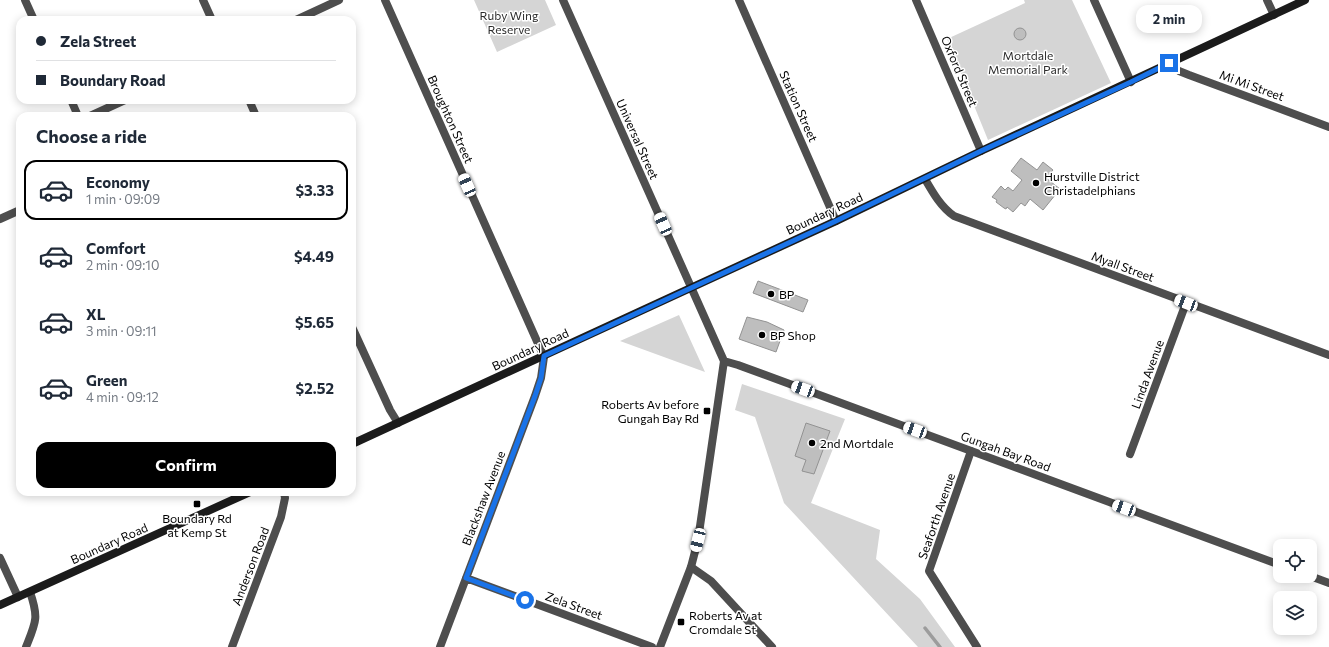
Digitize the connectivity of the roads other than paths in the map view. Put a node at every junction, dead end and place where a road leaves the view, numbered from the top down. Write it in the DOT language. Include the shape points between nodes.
graph roads {
  1 [pos="25,0"];
  2 [pos="203,0"];
  3 [pos="339,0"];
  4 [pos="385,0"];
  5 [pos="563,0"];
  6 [pos="739,0"];
  7 [pos="916,0"];
  8 [pos="1094,0"];
  9 [pos="1267,0"];
  10 [pos="1305,0"];
  11 [pos="1274,14"];
  12 [pos="32,16"];
  13 [pos="210,16"];
  14 [pos="305,16"];
  15 [pos="1169,63"];
  16 [pos="1131,82"];
  17 [pos="116,104"];
  18 [pos="98,112"];
  19 [pos="1329,127"];
  20 [pos="981,151"];
  21 [pos="925,179"];
  22 [pos="16,212"];
  23 [pos="0,219"];
  24 [pos="836,221"];
  25 [pos="691,288"];
  26 [pos="1186,303"];
  27 [pos="356,336"];
  28 [pos="1329,355"];
  29 [pos="544,356"];
  30 [pos="724,361"];
  31 [pos="398,423"];
  32 [pos="356,442"];
  33 [pos="971,451"];
  34 [pos="1130,454"];
  35 [pos="241,496"];
  36 [pos="285,496"];
  37 [pos="0,558"];
  38 [pos="1273,562"];
  39 [pos="691,567"];
  40 [pos="466,578"];
  41 [pos="1317,579"];
  42 [pos="1329,583"];
  43 [pos="30,592"];
  44 [pos="18,597"];
  45 [pos="0,605"];
  46 [pos="26,647"];
  47 [pos="232,647"];
  48 [pos="440,647"];
  49 [pos="652,647"];
  50 [pos="660,647"];
  51 [pos="772,647"];
  52 [pos="977,647"];
  1 -- 12 [label="street"];
  2 -- 13 [label="street"];
  3 -- 14 [label="street"];
  4 -- 29 [label="street, Broughton Street"];
  5 -- 25 [label="street, Universal Street"];
  6 -- 24 [label="street, Station Street"];
  7 -- 20 [label="street, Oxford Street"];
  8 -- 16 [label="street"];
  9 -- 11 [label="street"];
  10 -- 11 [label="main road, Boundary Road"];
  11 -- 15 [label="main road, Boundary Road"];
  15 -- 16 [label="main road, Boundary Road"];
  15 -- 19 [label="street, Mi Mi Street" via="1184,73"];
  16 -- 20 [label="main road, Boundary Road"];
  17 -- 18 [label="street"];
  20 -- 21 [label="main road, Boundary Road"];
  21 -- 24 [label="main road, Boundary Road"];
  21 -- 26 [label="street, Myall Street" via="939,201 954,216"];
  22 -- 23 [label="street"];
  24 -- 25 [label="main road, Boundary Road"];
  25 -- 29 [label="main road, Boundary Road"];
  25 -- 30 [label="street, Universal Street"];
  26 -- 28 [label="street, Myall Street"];
  26 -- 34 [label="street, Linda Avenue"];
  27 -- 31 [label="street"];
  29 -- 31 [label="main road, Boundary Road"];
  29 -- 40 [label="street, Blackshaw Avenue" via="535,396"];
  30 -- 33 [label="street, Gungah Bay Road"];
  30 -- 39 [label="street" via="698,540"];
  31 -- 32 [label="main road, Boundary Road"];
  33 -- 38 [label="street, Gungah Bay Road"];
  33 -- 52 [label="street, Seaforth Avenue" via="929,571"];
  35 -- 43 [label="main road, Boundary Road"];
  36 -- 47 [label="street, Anderson Road" via="281,517"];
  37 -- 44 [label="street"];
  39 -- 50 [label="street"];
  39 -- 51 [label="street" via="710,581"];
  40 -- 48 [label="street, Blackshaw Avenue"];
  40 -- 49 [label="street, Zela Street"];
  41 -- 42 [label="street"];
  43 -- 44 [label="main road, Boundary Road"];
  43 -- 46 [label="street" via="36,615"];
  44 -- 45 [label="main road, Boundary Road"];
}
